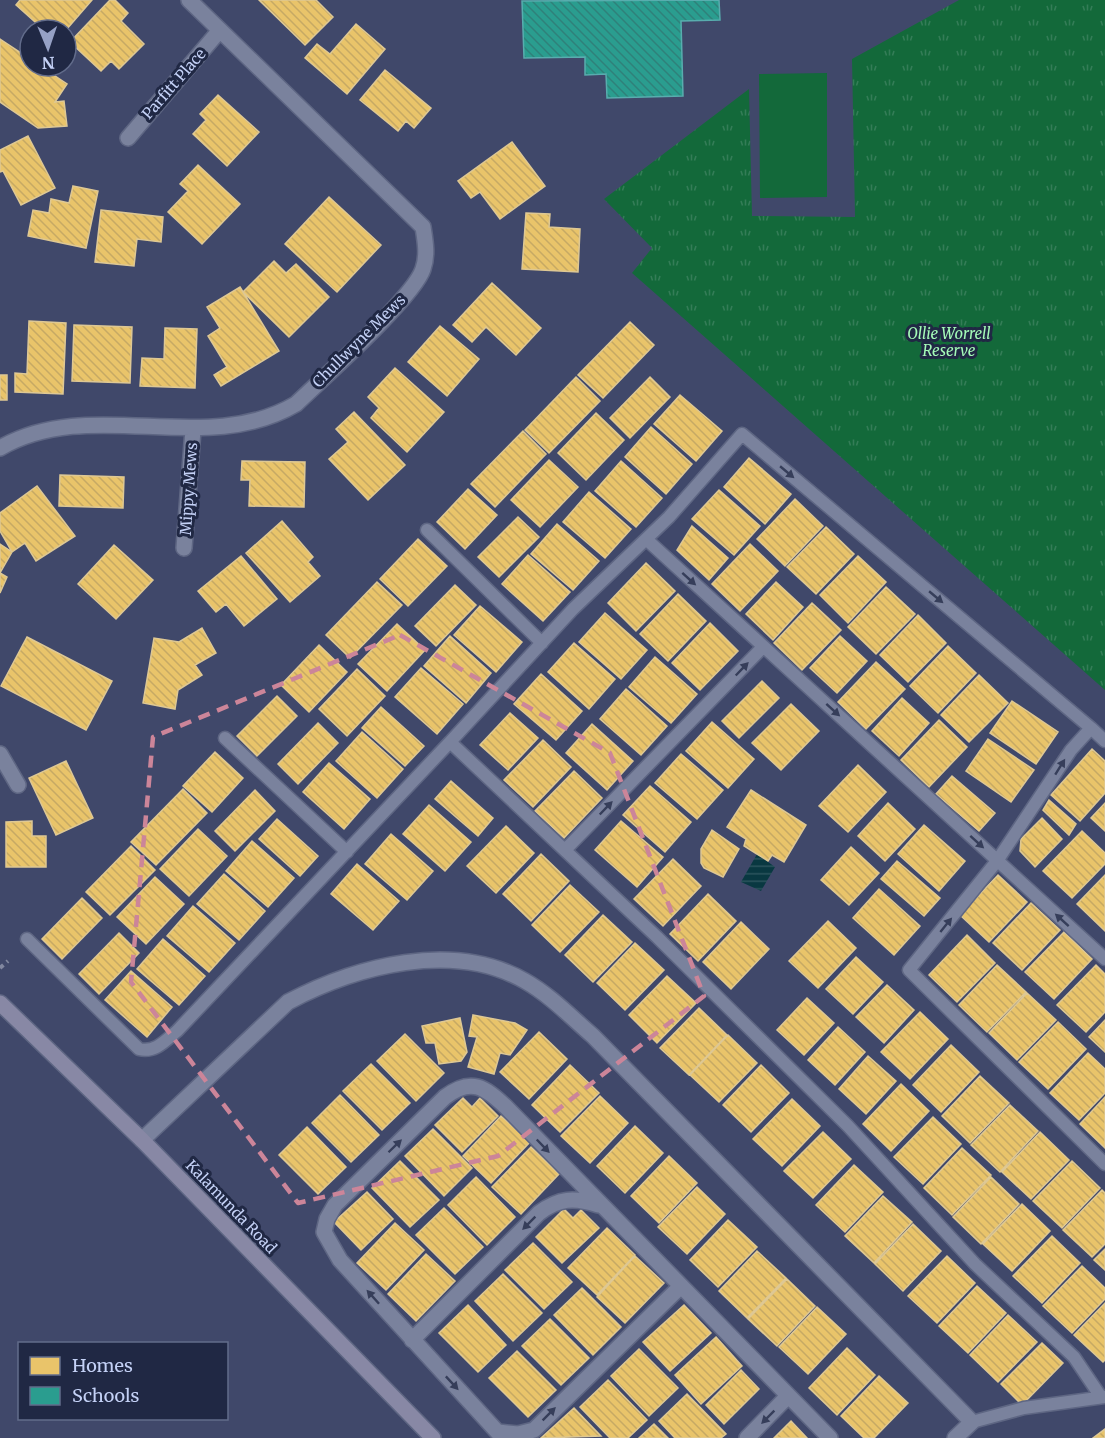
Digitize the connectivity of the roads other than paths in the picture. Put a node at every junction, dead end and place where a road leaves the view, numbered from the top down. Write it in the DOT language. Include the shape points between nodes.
graph roads {
  1 [pos="189,0"];
  2 [pos="220,30"];
  3 [pos="128,138"];
  4 [pos="193,429"];
  5 [pos="0,448"];
  6 [pos="427,530"];
  7 [pos="646,539"];
  8 [pos="184,548"];
  9 [pos="542,643"];
  10 [pos="763,647"];
  11 [pos="1091,728"];
  12 [pos="225,738"];
  13 [pos="1105,741"];
  14 [pos="450,742"];
  15 [pos="0,754"];
  16 [pos="18,785"];
  17 [pos="565,850"];
  18 [pos="347,852"];
  19 [pos="997,861"];
  20 [pos="27,939"];
  21 [pos="1105,959"];
  22 [pos="0,1003"];
  23 [pos="142,1140"];
  24 [pos="1105,1164"];
  25 [pos="604,1210"];
  26 [pos="680,1287"];
  27 [pos="412,1340"];
  28 [pos="788,1396"];
  29 [pos="1103,1397"];
  30 [pos="972,1422"];
  31 [pos="501,1435"];
  32 [pos="433,1438"];
  33 [pos="747,1438"];
  34 [pos="830,1438"];
  35 [pos="955,1438"];
  1 -- 2 [label="street, Chullwyne Mews"];
  2 -- 3 [label="street, Parfitt Place"];
  2 -- 4 [label="street, Chullwyne Mews" via="423,227 426,248 423,269 407,294 296,404 276,416 251,423"];
  4 -- 5 [label="street, Chullwyne Mews" via="76,426 44,431"];
  4 -- 8 [label="street, Mippy Mews"];
  6 -- 9 [label="lane"];
  7 -- 9 [label="lane"];
  7 -- 10 [label="lane, one-way"];
  7 -- 11 [label="lane, one-way" via="742,434"];
  9 -- 14 [label="lane"];
  17 -- 10 [label="lane, one-way"];
  10 -- 19 [label="lane, one-way"];
  11 -- 13 [label="lane"];
  19 -- 11 [label="lane, one-way" via="1071,750"];
  12 -- 18 [label="lane"];
  14 -- 17 [label="lane"];
  14 -- 18 [label="lane"];
  15 -- 16 [label="street"];
  17 -- 29 [label="lane" via="848,1126 975,1264 1074,1357"];
  18 -- 20 [label="lane" via="177,1031 148,1051 140,1049"];
  21 -- 19 [label="lane, one-way"];
  24 -- 19 [label="lane, one-way" via="909,970"];
  22 -- 23 [label="main road, Kalamunda Road"];
  23 -- 30 [label="street" via="288,1002 311,990 423,960 490,968 525,981 593,1036"];
  23 -- 32 [label="main road, Kalamunda Road"];
  25 -- 26 [label="street"];
  25 -- 27 [label="street, one-way" via="580,1199 552,1203"];
  27 -- 25 [label="street, one-way" via="340,1260 324,1232 336,1205 456,1089 482,1088 494,1095"];
  26 -- 28 [label="street"];
  31 -- 26 [label="street, one-way" via="534,1430"];
  27 -- 31 [label="street, one-way"];
  28 -- 33 [label="street, one-way"];
  28 -- 34 [label="street"];
  29 -- 30 [label="lane" via="1024,1408"];
  30 -- 35 [label="street"];
}
